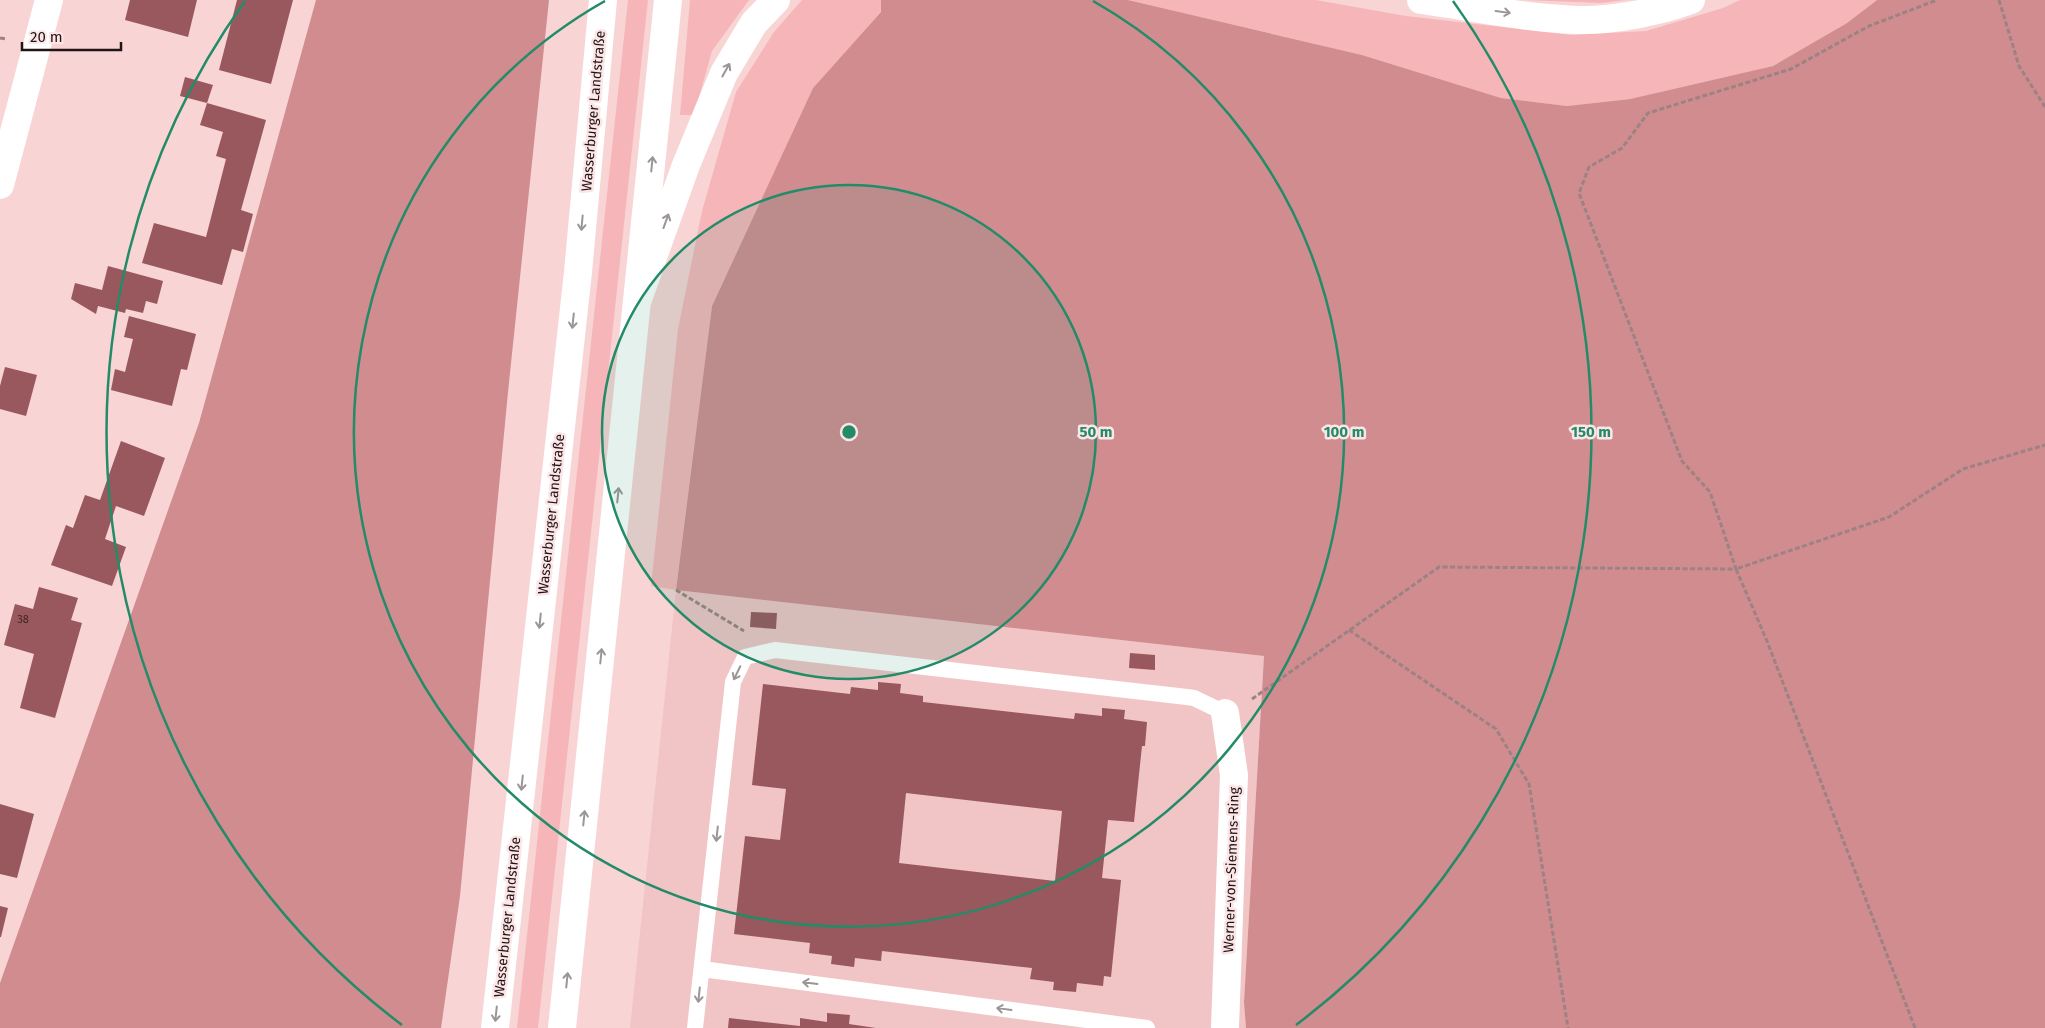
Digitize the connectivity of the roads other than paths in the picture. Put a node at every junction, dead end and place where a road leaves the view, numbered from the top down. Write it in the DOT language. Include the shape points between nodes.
graph roads {
  1 [pos="49,0"];
  2 [pos="603,0"];
  3 [pos="668,0"];
  4 [pos="776,0"];
  5 [pos="1420,0"];
  6 [pos="1691,0"];
  7 [pos="0,185"];
  8 [pos="638,299"];
  9 [pos="1225,713"];
  10 [pos="702,969"];
  11 [pos="495,1028"];
  12 [pos="562,1028"];
  13 [pos="696,1028"];
  14 [pos="1147,1028"];
  15 [pos="1225,1028"];
  1 -- 7 [label="main road"];
  2 -- 11 [label="main road, Wasserburger Landstraße, one-way" via="577,282"];
  8 -- 3 [label="main road, one-way"];
  8 -- 4 [label="main road, one-way" via="686,165 724,73 754,23"];
  5 -- 6 [label="main road, one-way" via="1579,20 1632,15"];
  12 -- 8 [label="main road, one-way"];
  9 -- 10 [label="lane, one-way" via="1187,696 775,650 745,657 733,682"];
  9 -- 15 [label="main road, Werner-von-Siemens-Ring" via="1234,775"];
  10 -- 13 [label="lane, one-way"];
  14 -- 10 [label="lane, one-way"];
}
